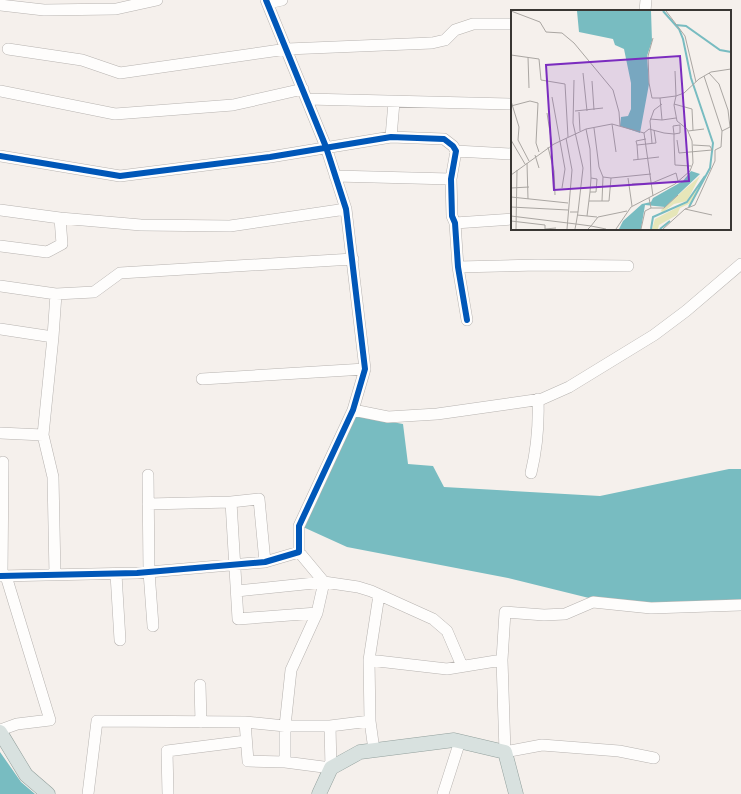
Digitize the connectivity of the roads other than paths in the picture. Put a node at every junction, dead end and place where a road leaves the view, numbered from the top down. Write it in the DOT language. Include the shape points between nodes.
graph roads {
  1 [pos="157,0"];
  2 [pos="282,0"];
  3 [pos="646,0"];
  4 [pos="267,2"];
  5 [pos="0,5"];
  6 [pos="645,10"];
  7 [pos="511,24"];
  8 [pos="8,49"];
  9 [pos="287,49"];
  10 [pos="0,91"];
  11 [pos="305,94"];
  12 [pos="394,102"];
  13 [pos="511,104"];
  14 [pos="392,137"];
  15 [pos="326,147"];
  16 [pos="456,151"];
  17 [pos="511,154"];
  18 [pos="0,156"];
  19 [pos="335,176"];
  20 [pos="451,179"];
  21 [pos="346,209"];
  22 [pos="0,210"];
  23 [pos="60,218"];
  24 [pos="511,219"];
  25 [pos="455,223"];
  26 [pos="0,246"];
  27 [pos="353,259"];
  28 [pos="741,264"];
  29 [pos="628,266"];
  30 [pos="458,267"];
  31 [pos="0,286"];
  32 [pos="56,294"];
  33 [pos="467,320"];
  34 [pos="0,329"];
  35 [pos="53,337"];
  36 [pos="365,369"];
  37 [pos="202,379"];
  38 [pos="538,399"];
  39 [pos="353,410"];
  40 [pos="0,433"];
  41 [pos="43,435"];
  42 [pos="3,462"];
  43 [pos="531,473"];
  44 [pos="148,475"];
  45 [pos="231,502"];
  46 [pos="148,504"];
  47 [pos="299,552"];
  48 [pos="264,562"];
  49 [pos="236,565"];
  50 [pos="149,572"];
  51 [pos="116,574"];
  52 [pos="55,575"];
  53 [pos="3,576"];
  54 [pos="324,582"];
  55 [pos="237,591"];
  56 [pos="379,595"];
  57 [pos="741,605"];
  58 [pos="317,613"];
  59 [pos="152,626"];
  60 [pos="120,640"];
  61 [pos="369,660"];
  62 [pos="502,660"];
  63 [pos="462,666"];
  64 [pos="200,685"];
  65 [pos="370,721"];
  66 [pos="201,722"];
  67 [pos="245,722"];
  68 [pos="285,726"];
  69 [pos="330,726"];
  70 [pos="0,731"];
  71 [pos="246,741"];
  72 [pos="460,741"];
  73 [pos="374,750"];
  74 [pos="505,752"];
  75 [pos="654,758"];
  76 [pos="284,762"];
  77 [pos="331,768"];
  78 [pos="48,794"];
  79 [pos="88,794"];
  80 [pos="168,794"];
  81 [pos="319,794"];
  82 [pos="443,794"];
  83 [pos="516,794"];
  1 -- 5 [label="street" via="116,9 44,10"];
  2 -- 4 [label="street"];
  3 -- 6 [label="street"];
  4 -- 9 [label="street"];
  7 -- 9 [label="street" via="473,24 455,30 445,40 432,43"];
  8 -- 9 [label="street" via="82,60 120,72"];
  9 -- 11 [label="street"];
  10 -- 11 [label="street" via="115,114 233,105"];
  11 -- 12 [label="street"];
  11 -- 15 [label="street"];
  12 -- 13 [label="street"];
  12 -- 14 [label="street"];
  14 -- 15 [label="street"];
  14 -- 16 [label="street" via="444,140"];
  15 -- 18 [label="street" via="270,157 120,176"];
  15 -- 19 [label="street"];
  16 -- 17 [label="street"];
  16 -- 20 [label="street"];
  19 -- 20 [label="street"];
  19 -- 21 [label="street"];
  20 -- 25 [label="street" via="452,216"];
  21 -- 23 [label="street" via="230,226 141,225"];
  21 -- 27 [label="street"];
  22 -- 23 [label="street"];
  23 -- 26 [label="street" via="62,244 47,252"];
  24 -- 25 [label="street"];
  25 -- 30 [label="street"];
  27 -- 32 [label="street" via="120,273 94,292"];
  27 -- 36 [label="street"];
  28 -- 38 [label="street" via="654,335 569,387"];
  29 -- 30 [label="street" via="538,264"];
  30 -- 33 [label="street"];
  31 -- 32 [label="street"];
  32 -- 35 [label="street"];
  34 -- 35 [label="street"];
  35 -- 41 [label="street"];
  36 -- 37 [label="street"];
  36 -- 39 [label="street"];
  38 -- 39 [label="street" via="436,414 388,417"];
  38 -- 43 [label="street" via="539,427"];
  39 -- 47 [label="street" via="299,526"];
  40 -- 41 [label="street"];
  41 -- 52 [label="street" via="53,477"];
  42 -- 53 [label="street"];
  44 -- 46 [label="street"];
  45 -- 46 [label="street"];
  45 -- 48 [label="street" via="259,499"];
  45 -- 49 [label="street"];
  46 -- 50 [label="street"];
  47 -- 48 [label="street"];
  47 -- 54 [label="street"];
  48 -- 49 [label="street"];
  49 -- 50 [label="street"];
  49 -- 55 [label="street"];
  50 -- 51 [label="street"];
  50 -- 59 [label="street"];
  51 -- 52 [label="street"];
  51 -- 60 [label="street"];
  52 -- 53 [label="street"];
  53 -- 70 [label="street" via="50,720 17,724"];
  54 -- 55 [label="street"];
  54 -- 56 [label="street" via="358,587"];
  54 -- 58 [label="street"];
  55 -- 58 [label="street" via="238,619"];
  56 -- 61 [label="street"];
  56 -- 63 [label="street" via="433,619 447,631"];
  57 -- 62 [label="street" via="651,608 593,602 566,614 505,612"];
  58 -- 68 [label="street" via="291,670"];
  61 -- 63 [label="street" via="447,669"];
  61 -- 65 [label="street"];
  62 -- 63 [label="street"];
  62 -- 74 [label="street"];
  64 -- 66 [label="street"];
  65 -- 69 [label="street"];
  65 -- 73 [label="street"];
  66 -- 67 [label="street"];
  66 -- 79 [label="street" via="97,721"];
  67 -- 68 [label="street"];
  67 -- 71 [label="street"];
  68 -- 69 [label="street"];
  68 -- 76 [label="street"];
  69 -- 77 [label="street"];
  70 -- 78 [label="main road" via="26,776"];
  71 -- 76 [label="street" via="248,761"];
  71 -- 80 [label="street" via="167,751"];
  72 -- 73 [label="main road"];
  72 -- 74 [label="main road"];
  72 -- 82 [label="street"];
  73 -- 77 [label="main road" via="360,752"];
  74 -- 75 [label="street" via="542,745 619,751"];
  74 -- 83 [label="main road"];
  76 -- 77 [label="street"];
  77 -- 81 [label="main road"];
}
